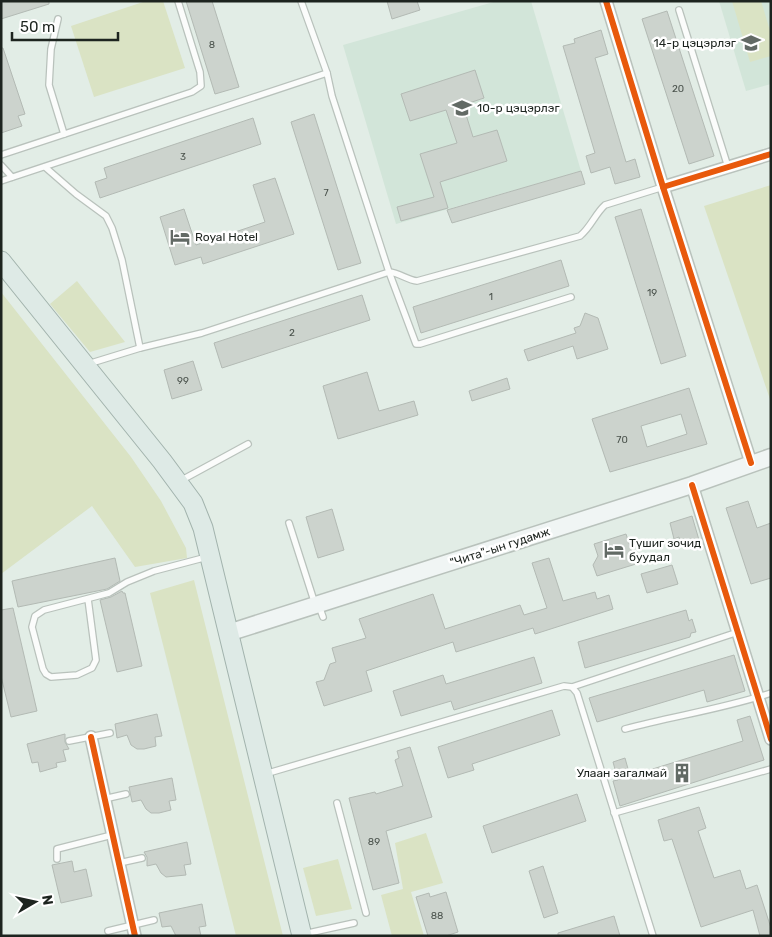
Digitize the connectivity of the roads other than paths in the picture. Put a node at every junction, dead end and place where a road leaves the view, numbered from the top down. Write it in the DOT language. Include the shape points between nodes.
graph roads {
  1 [pos="178,1"];
  2 [pos="301,1"];
  3 [pos="606,1"];
  4 [pos="679,10"];
  5 [pos="58,19"];
  6 [pos="326,73"];
  7 [pos="64,134"];
  8 [pos="1,154"];
  9 [pos="771,154"];
  10 [pos="1,165"];
  11 [pos="45,167"];
  12 [pos="728,167"];
  13 [pos="12,178"];
  14 [pos="1,181"];
  15 [pos="663,187"];
  16 [pos="1,261"];
  17 [pos="389,272"];
  18 [pos="571,297"];
  19 [pos="140,348"];
  20 [pos="85,364"];
  21 [pos="248,444"];
  22 [pos="771,457"];
  23 [pos="751,464"];
  24 [pos="178,482"];
  25 [pos="692,485"];
  26 [pos="289,523"];
  27 [pos="209,557"];
  28 [pos="88,599"];
  29 [pos="319,609"];
  30 [pos="738,632"];
  31 [pos="228,634"];
  32 [pos="572,687"];
  33 [pos="771,692"];
  34 [pos="758,697"];
  35 [pos="625,729"];
  36 [pos="110,733"];
  37 [pos="91,737"];
  38 [pos="771,739"];
  39 [pos="69,742"];
  40 [pos="771,769"];
  41 [pos="263,775"];
  42 [pos="126,794"];
  43 [pos="104,799"];
  44 [pos="337,803"];
  45 [pos="614,813"];
  46 [pos="112,835"];
  47 [pos="142,858"];
  48 [pos="57,859"];
  49 [pos="119,863"];
  50 [pos="366,913"];
  51 [pos="154,920"];
  52 [pos="354,923"];
  53 [pos="108,931"];
  54 [pos="134,931"];
  55 [pos="302,935"];
  56 [pos="652,936"];
  1 -- 7 [label="lane" via="200,72 201,86 192,92"];
  2 -- 6 [label="lane"];
  3 -- 15 [label="street"];
  4 -- 12 [label="lane"];
  5 -- 7 [label="lane" via="51,49 49,85"];
  6 -- 11 [label="lane"];
  6 -- 17 [label="lane"];
  7 -- 8 [label="lane"];
  9 -- 12 [label="street"];
  10 -- 13 [label="lane"];
  11 -- 13 [label="lane"];
  11 -- 19 [label="lane" via="106,216 122,260"];
  12 -- 15 [label="street"];
  13 -- 14 [label="lane"];
  15 -- 17 [label="lane" via="605,205 580,236 417,281"];
  15 -- 23 [label="street"];
  16 -- 20 [label="highway"];
  17 -- 18 [label="lane" via="416,344"];
  17 -- 19 [label="lane" via="202,333"];
  19 -- 20 [label="lane"];
  20 -- 24 [label="highway"];
  21 -- 24 [label="lane"];
  22 -- 23 [label="main road, \"Чита\"-ын гудамж"];
  23 -- 25 [label="main road, \"Чита\"-ын гудамж"];
  24 -- 27 [label="highway" via="193,503"];
  25 -- 29 [label="main road, \"Чита\"-ын гудамж"];
  25 -- 30 [label="street"];
  26 -- 29 [label="lane"];
  27 -- 28 [label="lane" via="154,571 109,593"];
  27 -- 31 [label="highway"];
  28 -- 28 [label="lane" via="96,660 92,668 77,676 51,677 44,669 32,627 35,616 44,610"];
  29 -- 31 [label="main road, \"Чита\"-ын гудамж"];
  30 -- 32 [label="lane"];
  30 -- 34 [label="street"];
  31 -- 41 [label="highway"];
  32 -- 41 [label="lane" via="564,686"];
  32 -- 45 [label="lane" via="577,693"];
  33 -- 34 [label="lane"];
  34 -- 35 [label="lane"];
  34 -- 38 [label="street"];
  36 -- 37 [label="lane"];
  37 -- 39 [label="lane"];
  37 -- 43 [label="street"];
  40 -- 45 [label="lane"];
  41 -- 55 [label="highway"];
  42 -- 43 [label="lane"];
  43 -- 46 [label="street"];
  44 -- 50 [label="lane"];
  45 -- 56 [label="lane"];
  46 -- 48 [label="lane" via="57,849"];
  46 -- 49 [label="street"];
  47 -- 49 [label="lane"];
  49 -- 54 [label="street"];
  51 -- 54 [label="lane"];
  52 -- 55 [label="lane"];
  53 -- 54 [label="lane"];
}
